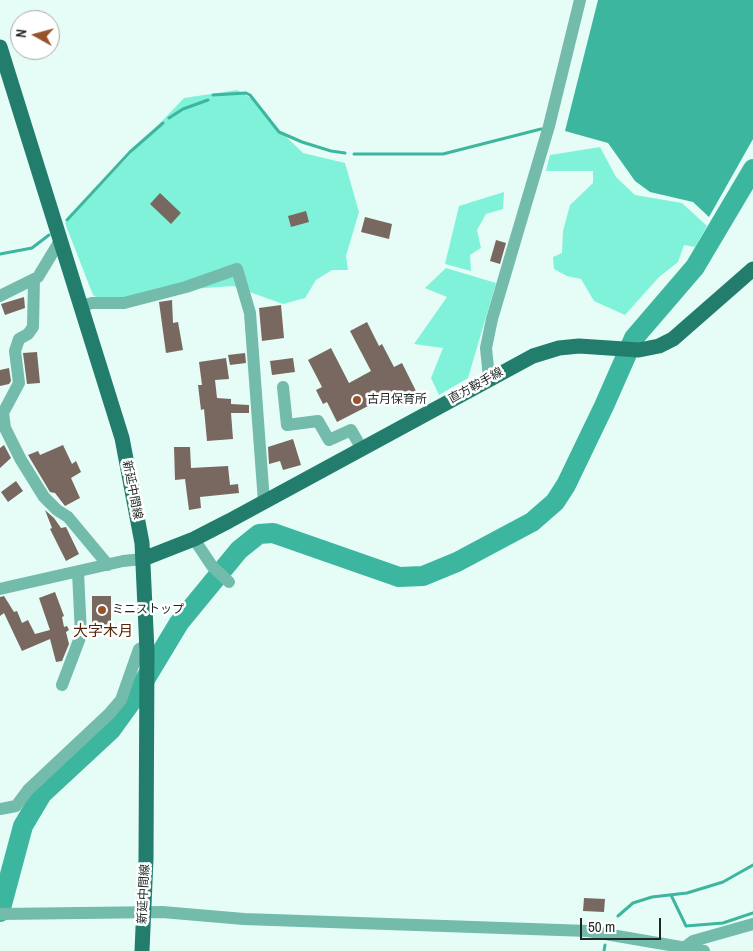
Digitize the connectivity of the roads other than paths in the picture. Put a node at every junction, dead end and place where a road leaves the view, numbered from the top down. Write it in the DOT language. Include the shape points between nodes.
graph roads {
  1 [pos="580,0"];
  2 [pos="0,47"];
  3 [pos="61,240"];
  4 [pos="753,268"];
  5 [pos="34,279"];
  6 [pos="0,296"];
  7 [pos="82,306"];
  8 [pos="488,378"];
  9 [pos="283,388"];
  10 [pos="4,438"];
  11 [pos="362,449"];
  12 [pos="264,502"];
  13 [pos="194,539"];
  14 [pos="143,559"];
  15 [pos="108,565"];
  16 [pos="78,572"];
  17 [pos="229,582"];
  18 [pos="0,589"];
  19 [pos="147,648"];
  20 [pos="62,685"];
  21 [pos="0,809"];
  22 [pos="0,914"];
  23 [pos="143,915"];
  24 [pos="753,924"];
  25 [pos="685,947"];
  26 [pos="142,951"];
  27 [pos="704,951"];
  1 -- 8 [label="street" via="550,126 492,319 486,348"];
  2 -- 3 [label="main road, 新延中間線"];
  3 -- 5 [label="street"];
  3 -- 7 [label="main road, 新延中間線"];
  4 -- 8 [label="main road, 直方鞍手線" via="673,339 659,346 638,350 583,346 559,348 533,356"];
  5 -- 6 [label="street"];
  5 -- 10 [label="street" via="33,327 19,339 16,351 20,383 3,413"];
  7 -- 12 [label="street" via="124,303 237,269 250,313"];
  7 -- 14 [label="main road, 新延中間線" via="122,438"];
  8 -- 11 [label="main road, 直方鞍手線"];
  9 -- 11 [label="street" via="288,425 318,421 329,440 351,430"];
  10 -- 15 [label="street" via="44,497 68,517"];
  11 -- 12 [label="main road, 直方鞍手線"];
  12 -- 13 [label="main road, 直方鞍手線"];
  13 -- 14 [label="main road, 直方鞍手線"];
  13 -- 17 [label="street" via="212,566"];
  14 -- 15 [label="street"];
  14 -- 19 [label="main road, 新延中間線"];
  15 -- 16 [label="street"];
  16 -- 18 [label="street"];
  16 -- 20 [label="street" via="81,635"];
  19 -- 21 [label="street" via="139,649 120,700 109,714 28,790 16,806"];
  19 -- 23 [label="main road, 新延中間線"];
  22 -- 23 [label="street"];
  23 -- 25 [label="street" via="588,931"];
  23 -- 26 [label="main road, 新延中間線"];
  24 -- 25 [label="street" via="693,941"];
  25 -- 27 [label="street"];
}
